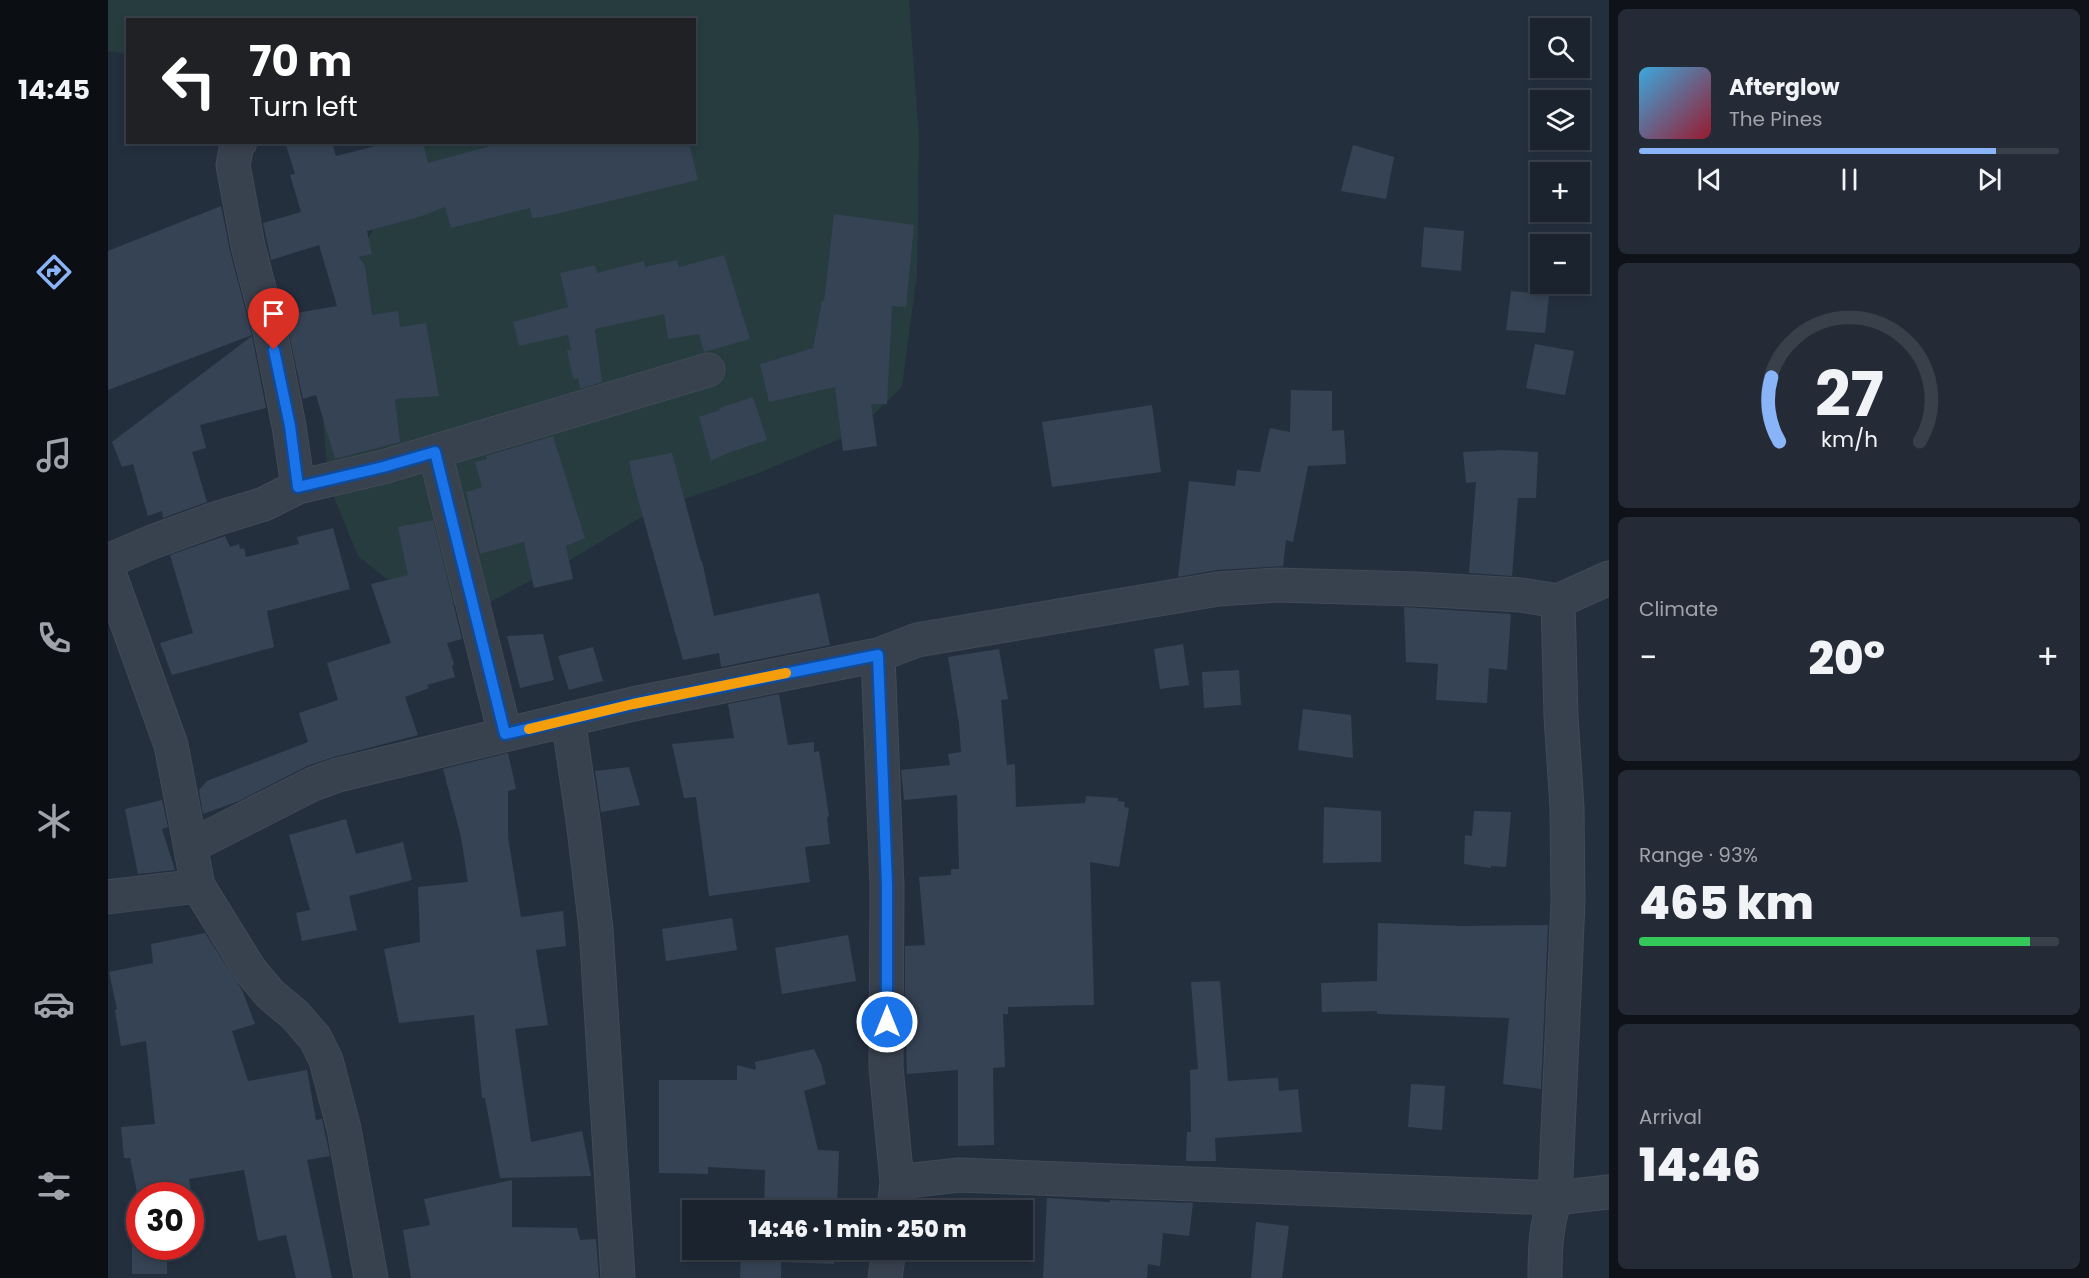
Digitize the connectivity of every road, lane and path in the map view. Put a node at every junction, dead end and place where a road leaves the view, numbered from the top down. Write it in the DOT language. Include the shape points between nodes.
graph roads {
  1 [pos="238,144"];
  2 [pos="708,370"];
  3 [pos="435,452"];
  4 [pos="298,487"];
  5 [pos="108,561"];
  6 [pos="108,570"];
  7 [pos="1609,578"];
  8 [pos="1558,601"];
  9 [pos="878,655"];
  10 [pos="568,719"];
  11 [pos="505,734"];
  12 [pos="191,846"];
  13 [pos="198,886"];
  14 [pos="108,897"];
  15 [pos="1609,1192"];
  16 [pos="895,1196"];
  17 [pos="1556,1198"];
  18 [pos="888,1260"];
  19 [pos="370,1278"];
  20 [pos="618,1278"];
  21 [pos="885,1278"];
  22 [pos="1545,1278"];
  1 -- 4 [label="street" via="233,165 290,426"];
  2 -- 3 [label="street"];
  3 -- 4 [label="street"];
  3 -- 11 [label="street"];
  4 -- 5 [label="street" via="264,504"];
  6 -- 12 [label="street" via="171,745"];
  7 -- 8 [label="street"];
  8 -- 9 [label="street" via="1405,588 1277,585 1218,589 917,640"];
  8 -- 17 [label="street" via="1568,902"];
  9 -- 10 [label="street"];
  9 -- 16 [label="street" via="887,885 886,1067"];
  10 -- 11 [label="street"];
  10 -- 20 [label="street" via="596,929"];
  11 -- 12 [label="street" via="338,775"];
  12 -- 13 [label="street"];
  13 -- 14 [label="street"];
  13 -- 19 [label="street" via="250,970 315,1038 326,1060 344,1129"];
  15 -- 17 [label="street"];
  16 -- 17 [label="street" via="959,1175"];
  17 -- 22 [label="street" via="1546,1235"];
  18 -- 21 [label="street"];
}
